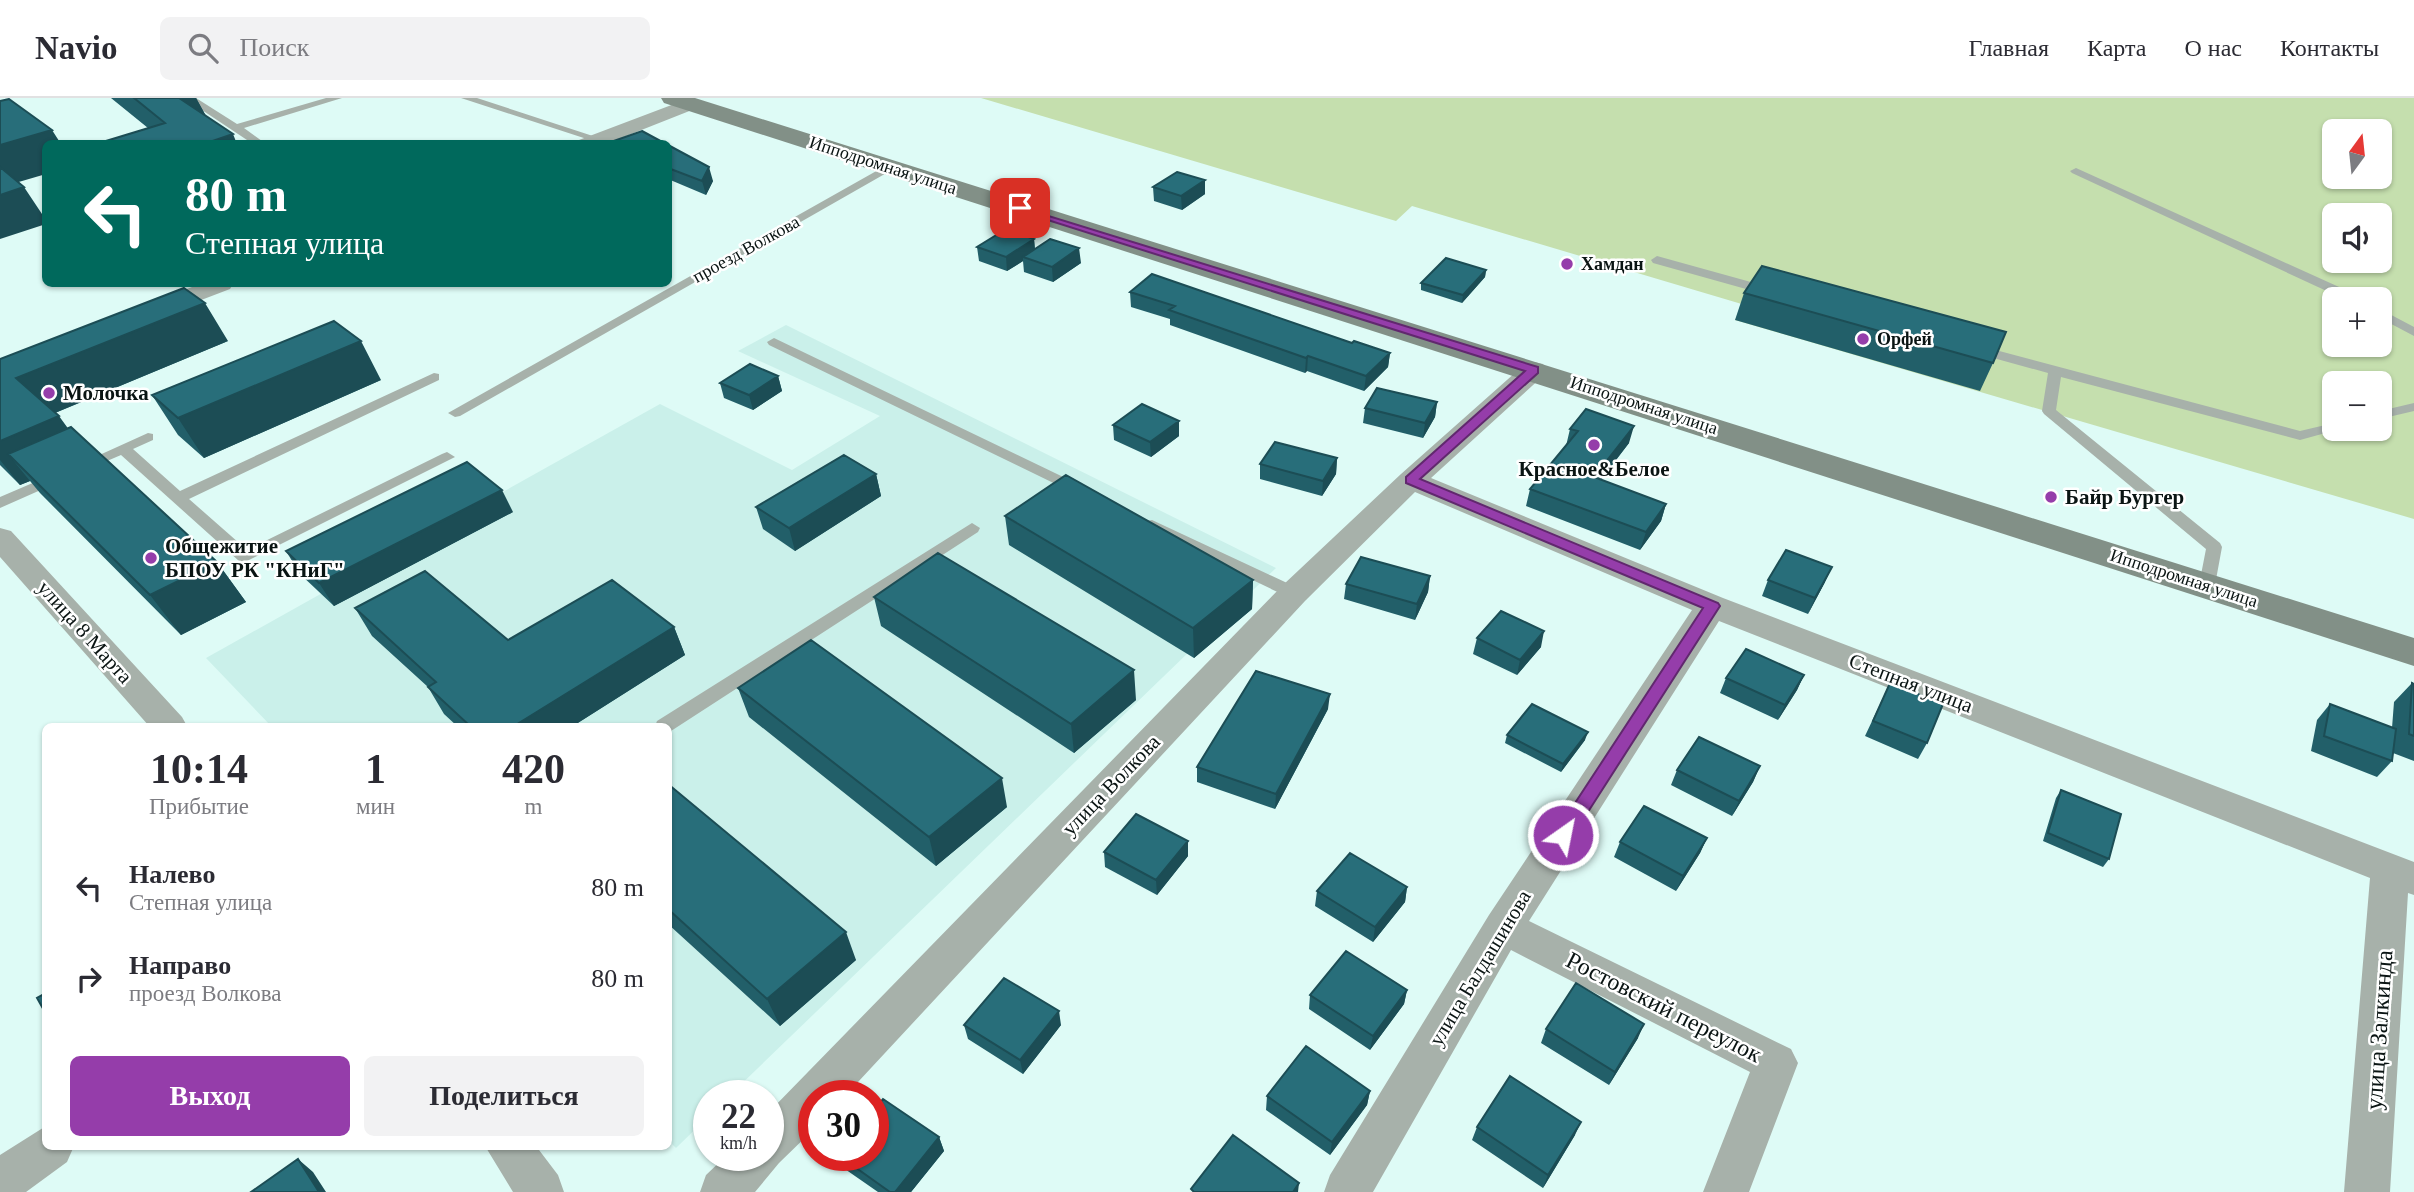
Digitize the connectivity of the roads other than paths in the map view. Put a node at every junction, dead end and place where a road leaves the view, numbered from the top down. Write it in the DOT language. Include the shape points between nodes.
graph roads {
  1 [pos="189,98"];
  2 [pos="337,98"];
  3 [pos="466,98"];
  4 [pos="681,101"];
  5 [pos="237,127"];
  6 [pos="255,140"];
  7 [pos="588,140"];
  8 [pos="593,140"];
  9 [pos="891,167"];
  10 [pos="2076,172"];
  11 [pos="1657,260"];
  12 [pos="213,287"];
  13 [pos="2328,287"];
  14 [pos="1790,297"];
  15 [pos="130,318"];
  16 [pos="2392,320"];
  17 [pos="2414,332"];
  18 [pos="774,342"];
  19 [pos="1962,345"];
  20 [pos="1534,370"];
  21 [pos="2055,371"];
  22 [pos="434,377"];
  23 [pos="2414,407"];
  24 [pos="2392,412"];
  25 [pos="455,413"];
  26 [pos="2322,430"];
  27 [pos="148,437"];
  28 [pos="122,448"];
  29 [pos="447,457"];
  30 [pos="1411,480"];
  31 [pos="178,498"];
  32 [pos="1096,498"];
  33 [pos="0,503"];
  34 [pos="1133,516"];
  35 [pos="972,528"];
  36 [pos="0,538"];
  37 [pos="2207,585"];
  38 [pos="1294,593"];
  39 [pos="1712,606"];
  40 [pos="2414,652"];
  41 [pos="167,723"];
  42 [pos="669,723"];
  43 [pos="2402,874"];
  44 [pos="1503,927"];
  45 [pos="830,1080"];
  46 [pos="798,1114"];
  47 [pos="784,1128"];
  48 [pos="45,1150"];
  49 [pos="511,1150"];
  50 [pos="743,1171"];
  51 [pos="0,1183"];
  52 [pos="541,1192"];
  53 [pos="723,1192"];
  54 [pos="1347,1192"];
  55 [pos="1726,1192"];
  56 [pos="2367,1192"];
  1 -- 5 [label="lane"];
  2 -- 5 [label="lane"];
  3 -- 7 [label="lane"];
  4 -- 8 [label="street"];
  4 -- 9 [label="main road, Ипподромная улица"];
  5 -- 6 [label="lane"];
  9 -- 20 [label="main road, Ипподромная улица"];
  9 -- 25 [label="lane, проезд Волкова"];
  10 -- 13 [label="lane"];
  11 -- 14 [label="lane"];
  12 -- 15 [label="street"];
  16 -- 17 [label="lane"];
  18 -- 32 [label="lane"];
  19 -- 21 [label="lane"];
  20 -- 30 [label="street"];
  20 -- 37 [label="main road, Ипподромная улица"];
  21 -- 26 [label="lane" via="2300,436"];
  21 -- 37 [label="lane" via="2049,411 2214,547"];
  22 -- 31 [label="lane"];
  23 -- 24 [label="lane"];
  27 -- 28 [label="lane"];
  28 -- 31 [label="lane"];
  28 -- 33 [label="lane"];
  29 -- 31 [label="lane" via="245,557"];
  30 -- 38 [label="street, улица Волкова"];
  30 -- 39 [label="street, Степная улица"];
  34 -- 38 [label="lane"];
  35 -- 42 [label="lane"];
  36 -- 41 [label="street, улица 8 Марта"];
  37 -- 40 [label="main road, Ипподромная улица"];
  38 -- 45 [label="street, улица Волкова"];
  39 -- 43 [label="street, Степная улица"];
  39 -- 44 [label="street, улица Балдашинова"];
  43 -- 56 [label="street, улица Залкинда"];
  44 -- 54 [label="street, улица Балдашинова"];
  44 -- 55 [label="street, Ростовский переулок" via="1776,1063"];
  46 -- 47 [label="street, улица Волкова"];
  48 -- 51 [label="street"];
  49 -- 52 [label="street"];
  50 -- 53 [label="street"];
}
